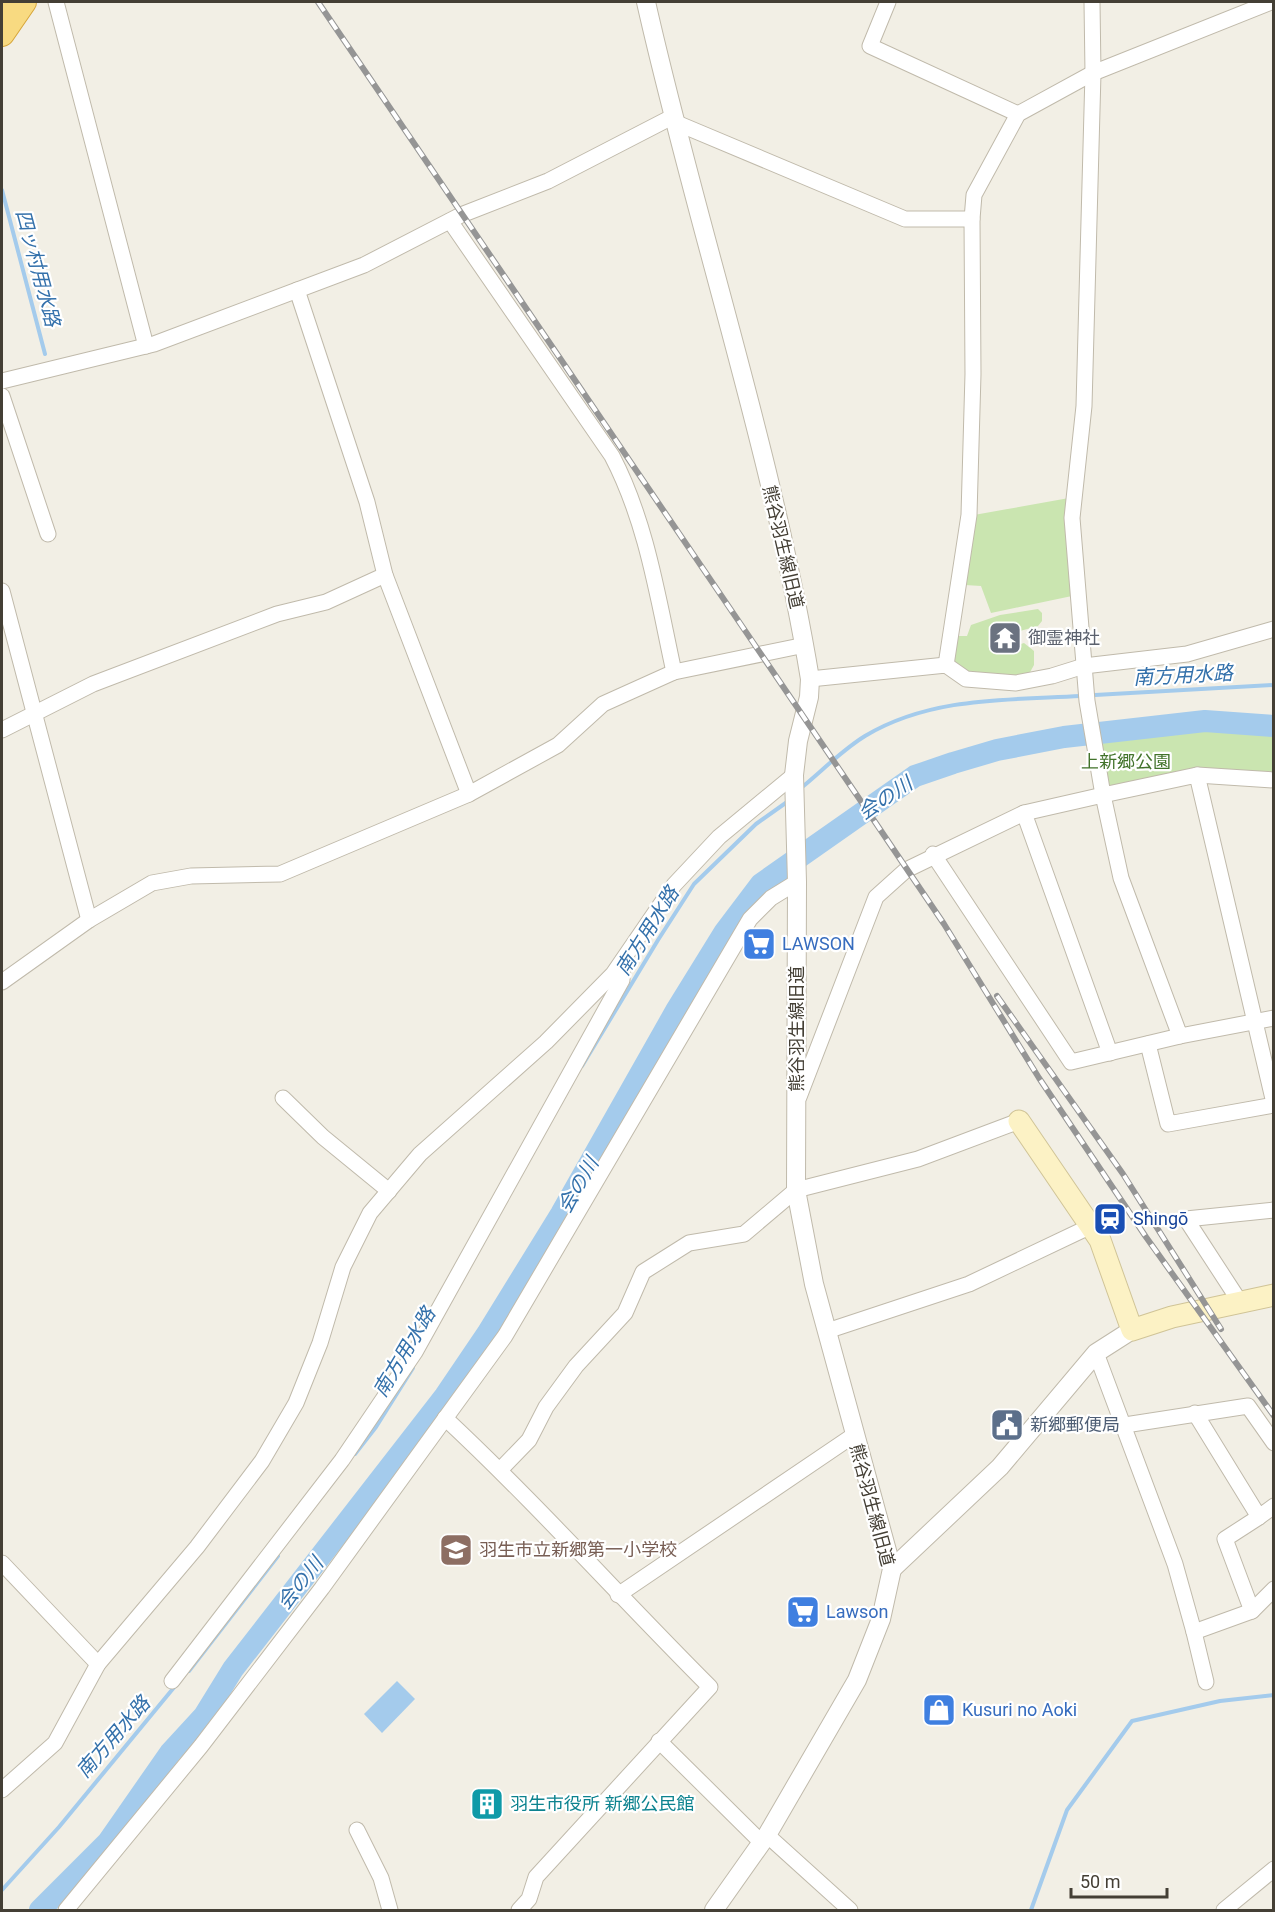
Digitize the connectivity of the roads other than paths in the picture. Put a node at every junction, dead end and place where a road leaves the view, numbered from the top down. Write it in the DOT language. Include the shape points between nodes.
graph roads {
  1 [pos="24,2"];
  2 [pos="56,2"];
  3 [pos="646,2"];
  4 [pos="888,2"];
  5 [pos="1092,2"];
  6 [pos="1270,2"];
  7 [pos="2,34"];
  8 [pos="1093,73"];
  9 [pos="1018,114"];
  10 [pos="672,117"];
  11 [pos="972,219"];
  12 [pos="450,221"];
  13 [pos="297,290"];
  14 [pos="146,346"];
  15 [pos="2,381"];
  16 [pos="2,396"];
  17 [pos="48,534"];
  18 [pos="385,575"];
  19 [pos="2,591"];
  20 [pos="1274,629"];
  21 [pos="805,645"];
  22 [pos="946,665"];
  23 [pos="1084,666"];
  24 [pos="674,672"];
  25 [pos="810,679"];
  26 [pos="33,713"];
  27 [pos="2,730"];
  28 [pos="794,775"];
  29 [pos="1197,775"];
  30 [pos="1274,780"];
  31 [pos="469,794"];
  32 [pos="1103,795"];
  33 [pos="1024,813"];
  34 [pos="933,854"];
  35 [pos="797,882"];
  36 [pos="88,920"];
  37 [pos="623,958"];
  38 [pos="2,982"];
  39 [pos="1274,1018"];
  40 [pos="1255,1022"];
  41 [pos="1180,1036"];
  42 [pos="1148,1044"];
  43 [pos="1110,1053"];
  44 [pos="284,1098"];
  45 [pos="797,1102"];
  46 [pos="1274,1104"];
  47 [pos="1019,1121"];
  48 [pos="796,1190"];
  49 [pos="388,1191"];
  50 [pos="1274,1210"];
  51 [pos="1090,1226"];
  52 [pos="1274,1295"];
  53 [pos="1240,1302"];
  54 [pos="1132,1330"];
  55 [pos="827,1331"];
  56 [pos="1096,1353"];
  57 [pos="1195,1413"];
  58 [pos="445,1418"];
  59 [pos="1125,1425"];
  60 [pos="854,1435"];
  61 [pos="1274,1443"];
  62 [pos="500,1470"];
  63 [pos="1274,1506"];
  64 [pos="1258,1516"];
  65 [pos="2,1563"];
  66 [pos="892,1569"];
  67 [pos="1274,1589"];
  68 [pos="618,1595"];
  69 [pos="1252,1611"];
  70 [pos="1194,1632"];
  71 [pos="98,1664"];
  72 [pos="172,1681"];
  73 [pos="1206,1682"];
  74 [pos="659,1741"];
  75 [pos="2,1790"];
  76 [pos="357,1830"];
  77 [pos="764,1838"];
  78 [pos="1274,1869"];
  79 [pos="66,1911"];
  80 [pos="390,1911"];
  81 [pos="519,1911"];
  82 [pos="714,1911"];
  83 [pos="850,1911"];
  84 [pos="1224,1911"];
  1 -- 7 [label="highway"];
  2 -- 14 [label="street"];
  3 -- 10 [label="street, 熊谷羽生線旧道"];
  4 -- 9 [label="street" via="870,46"];
  5 -- 8 [label="street"];
  6 -- 8 [label="street"];
  8 -- 9 [label="street"];
  8 -- 23 [label="street" via="1084,406 1072,518"];
  9 -- 11 [label="street" via="974,195"];
  10 -- 11 [label="street" via="905,219"];
  10 -- 12 [label="street" via="548,181"];
  10 -- 21 [label="street, 熊谷羽生線旧道" via="752,409"];
  11 -- 22 [label="street" via="969,515"];
  12 -- 13 [label="street" via="364,265"];
  12 -- 24 [label="street" via="624,479 644,534"];
  13 -- 14 [label="street"];
  13 -- 18 [label="street" via="367,501"];
  14 -- 15 [label="street"];
  16 -- 17 [label="street"];
  18 -- 26 [label="street" via="326,602 277,614 93,684"];
  18 -- 31 [label="street"];
  19 -- 26 [label="street"];
  20 -- 23 [label="street" via="1187,654"];
  21 -- 24 [label="street"];
  21 -- 25 [label="street, 熊谷羽生線旧道"];
  22 -- 23 [label="street" via="966,679 1016,683"];
  22 -- 25 [label="street"];
  23 -- 32 [label="street" via="1091,735"];
  24 -- 31 [label="street" via="603,704 558,745"];
  25 -- 28 [label="street, 熊谷羽生線旧道"];
  26 -- 27 [label="street"];
  26 -- 36 [label="street"];
  28 -- 35 [label="street, 熊谷羽生線旧道"];
  28 -- 37 [label="street" via="719,837 681,877"];
  29 -- 30 [label="street"];
  29 -- 32 [label="street"];
  29 -- 40 [label="street"];
  31 -- 36 [label="street" via="280,874 191,876 152,883"];
  32 -- 33 [label="street"];
  32 -- 41 [label="street" via="1121,878"];
  33 -- 34 [label="street"];
  33 -- 43 [label="street"];
  34 -- 43 [label="street" via="1071,1062"];
  34 -- 45 [label="street" via="906,870 876,897"];
  35 -- 45 [label="street, 熊谷羽生線旧道"];
  35 -- 58 [label="street" via="771,898 750,919 505,1336"];
  36 -- 38 [label="street"];
  37 -- 49 [label="street" via="613,974 546,1042 446,1130"];
  37 -- 72 [label="street" via="622,980 415,1352 342,1460"];
  39 -- 40 [label="street"];
  40 -- 41 [label="street"];
  40 -- 46 [label="street"];
  41 -- 42 [label="street"];
  42 -- 43 [label="street"];
  42 -- 46 [label="street" via="1168,1124"];
  44 -- 49 [label="street" via="323,1137"];
  45 -- 48 [label="street, 熊谷羽生線旧道"];
  47 -- 48 [label="street" via="918,1160"];
  47 -- 51 [label="main road"];
  48 -- 55 [label="street, 熊谷羽生線旧道"];
  48 -- 62 [label="street" via="744,1234 689,1243 643,1272 624,1312 576,1366 546,1407 529,1440"];
  49 -- 71 [label="street" via="370,1213 343,1267 296,1403 262,1461 198,1547"];
  50 -- 53 [label="street" via="1186,1219"];
  51 -- 54 [label="main road" via="1107,1256"];
  51 -- 55 [label="street" via="969,1284"];
  52 -- 53 [label="main road"];
  53 -- 54 [label="main road"];
  54 -- 56 [label="street"];
  55 -- 60 [label="street, 熊谷羽生線旧道"];
  56 -- 59 [label="street"];
  56 -- 66 [label="street" via="1000,1467"];
  57 -- 59 [label="street"];
  57 -- 61 [label="street" via="1248,1406"];
  57 -- 64 [label="street"];
  58 -- 62 [label="street"];
  58 -- 79 [label="street" via="201,1746"];
  59 -- 70 [label="street" via="1175,1564"];
  60 -- 66 [label="street, 熊谷羽生線旧道"];
  60 -- 68 [label="street"];
  62 -- 68 [label="street"];
  63 -- 64 [label="street"];
  64 -- 69 [label="street" via="1225,1539"];
  65 -- 71 [label="street"];
  66 -- 77 [label="street, 熊谷羽生線旧道" via="869,1655"];
  67 -- 69 [label="street"];
  68 -- 74 [label="street" via="710,1687"];
  69 -- 70 [label="street"];
  70 -- 73 [label="street"];
  71 -- 75 [label="street" via="55,1743"];
  74 -- 77 [label="street"];
  74 -- 81 [label="street" via="536,1877 529,1899"];
  76 -- 80 [label="street" via="381,1878"];
  77 -- 82 [label="street, 熊谷羽生線旧道"];
  77 -- 83 [label="street"];
  78 -- 84 [label="street"];
}
